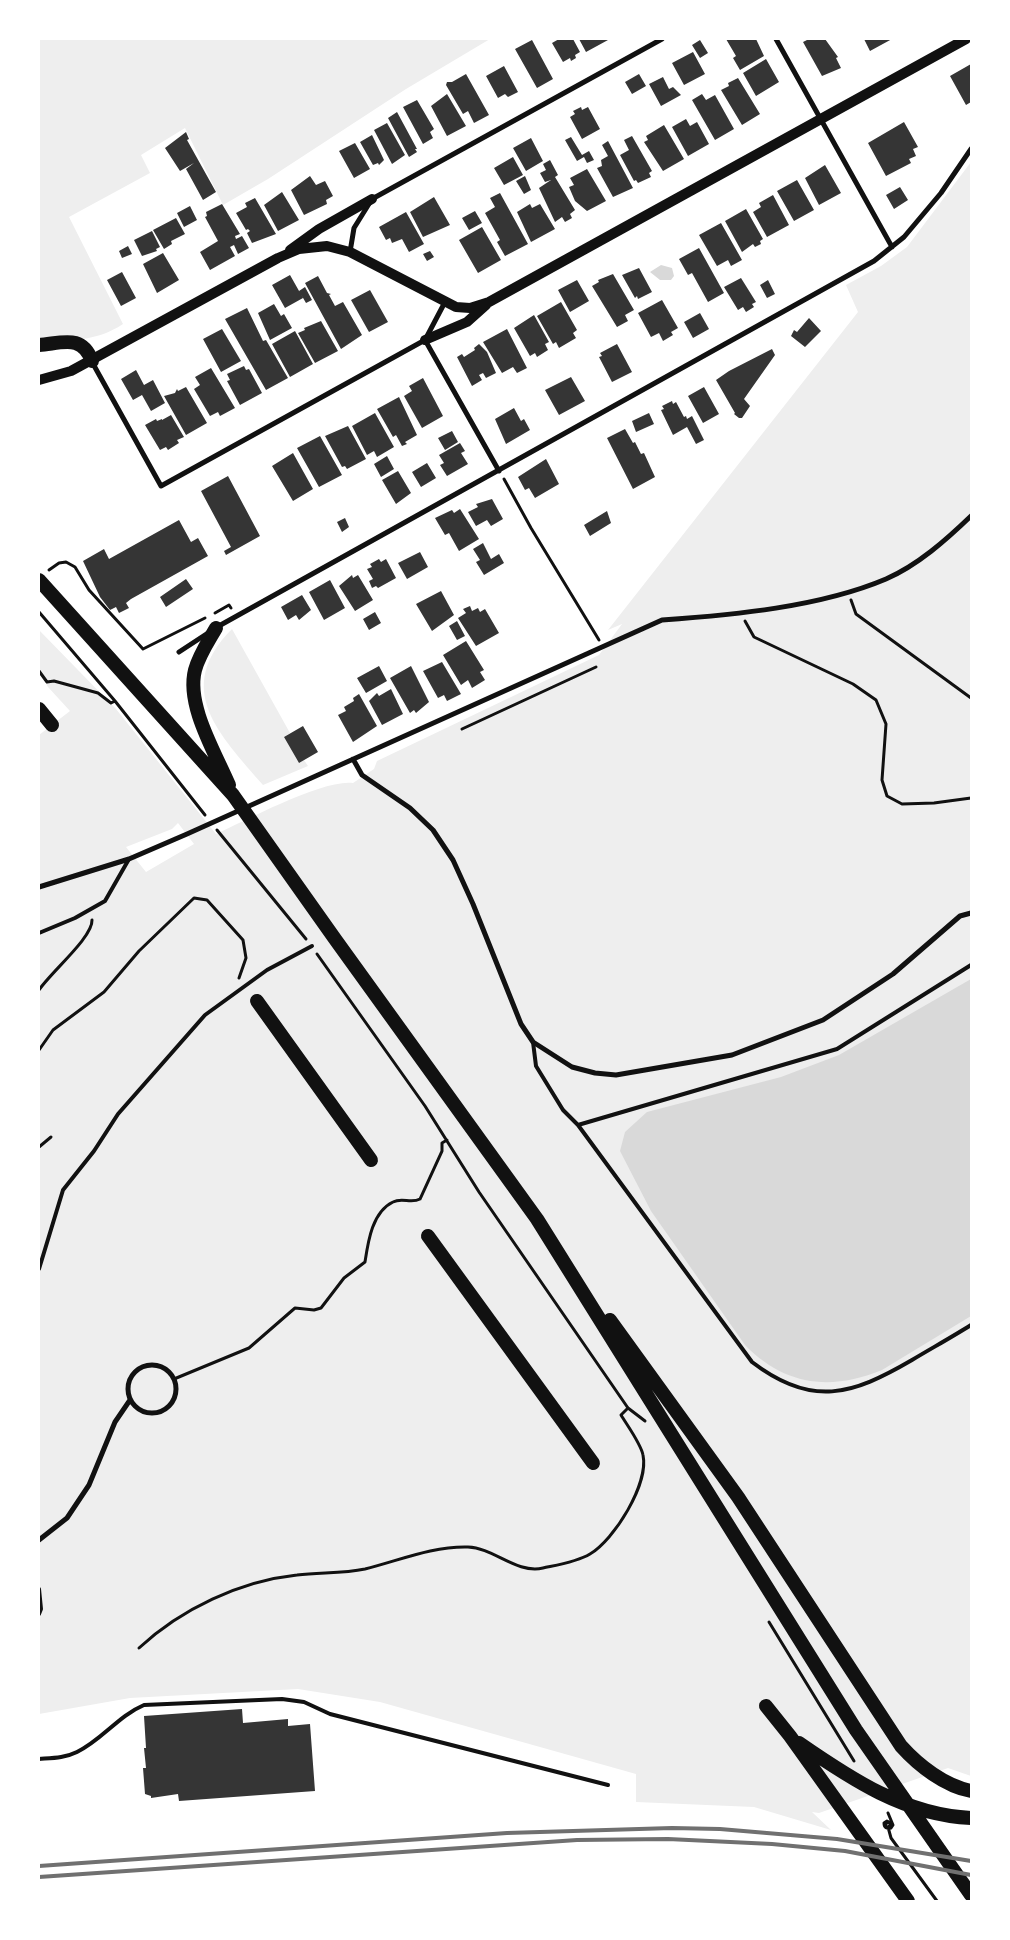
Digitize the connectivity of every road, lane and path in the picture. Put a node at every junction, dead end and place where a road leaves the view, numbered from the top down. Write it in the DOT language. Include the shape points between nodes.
graph roads {
  1 [pos="662,39"];
  2 [pos="776,39"];
  3 [pos="966,39"];
  4 [pos="820,120"];
  5 [pos="971,149"];
  6 [pos="372,199"];
  7 [pos="892,247"];
  8 [pos="350,252"];
  9 [pos="278,258"];
  10 [pos="446,302"];
  11 [pos="489,302"];
  12 [pos="425,340"];
  13 [pos="39,344"];
  14 [pos="92,361"];
  15 [pos="39,380"];
  16 [pos="499,471"];
  17 [pos="971,516"];
  18 [pos="58,563"];
  19 [pos="39,580"];
  20 [pos="848,592"];
  21 [pos="39,612"];
  22 [pos="740,614"];
  23 [pos="236,617"];
  24 [pos="216,628"];
  25 [pos="603,646"];
  26 [pos="179,652"];
  27 [pos="596,667"];
  28 [pos="39,671"];
  29 [pos="971,698"];
  30 [pos="115,701"];
  31 [pos="39,710"];
  32 [pos="52,725"];
  33 [pos="462,729"];
  34 [pos="353,759"];
  35 [pos="233,795"];
  36 [pos="971,798"];
  37 [pos="129,859"];
  38 [pos="39,887"];
  39 [pos="91,909"];
  40 [pos="971,913"];
  41 [pos="39,933"];
  42 [pos="312,946"];
  43 [pos="971,966"];
  44 [pos="39,990"];
  45 [pos="234,992"];
  46 [pos="257,1002"];
  47 [pos="533,1042"];
  48 [pos="39,1050"];
  49 [pos="578,1124"];
  50 [pos="51,1137"];
  51 [pos="447,1140"];
  52 [pos="39,1147"];
  53 [pos="370,1160"];
  54 [pos="537,1219"];
  55 [pos="428,1236"];
  56 [pos="39,1269"];
  57 [pos="971,1325"];
  58 [pos="174,1379"];
  59 [pos="130,1400"];
  60 [pos="628,1408"];
  61 [pos="648,1424"];
  62 [pos="593,1463"];
  63 [pos="39,1540"];
  64 [pos="39,1589"];
  65 [pos="39,1614"];
  66 [pos="766,1617"];
  67 [pos="139,1648"];
  68 [pos="766,1706"];
  69 [pos="790,1736"];
  70 [pos="39,1759"];
  71 [pos="853,1760"];
  72 [pos="608,1785"];
  73 [pos="971,1791"];
  74 [pos="971,1818"];
  75 [pos="893,1823"];
  76 [pos="971,1895"];
  77 [pos="908,1901"];
  78 [pos="937,1901"];
  1 -- 6 [label="street"];
  2 -- 4 [label="street"];
  3 -- 4 [label="main road"];
  4 -- 7 [label="street"];
  4 -- 11 [label="main road"];
  5 -- 7 [label="street" via="941,193"];
  6 -- 8 [label="street" via="354,228"];
  6 -- 9 [label="main road" via="319,229"];
  7 -- 16 [label="street" via="874,261"];
  8 -- 9 [label="main road" via="313,246"];
  8 -- 10 [label="main road"];
  9 -- 14 [label="main road"];
  10 -- 11 [label="main road" via="470,308"];
  10 -- 12 [label="street"];
  11 -- 12 [label="main road" via="467,322"];
  12 -- 14 [label="street" via="161,486"];
  12 -- 16 [label="street"];
  13 -- 14 [label="highway" via="76,342 88,349"];
  14 -- 15 [label="main road"];
  16 -- 23 [label="street"];
  16 -- 25 [label="path"];
  17 -- 20 [label="street" via="918,561 887,578"];
  18 -- 23 [label="path" via="66,562 75,567 89,590 143,649 229,606"];
  19 -- 35 [label="highway"];
  20 -- 22 [label="street"];
  20 -- 29 [label="path" via="856,614"];
  21 -- 30 [label="path"];
  22 -- 25 [label="street" via="662,620"];
  22 -- 36 [label="path" via="754,637 854,684 876,700 886,724 882,780 887,796 902,804 934,804"];
  23 -- 24 [label="street"];
  24 -- 26 [label="street"];
  24 -- 35 [label="highway" via="200,655 192,689 195,708"];
  25 -- 34 [label="street"];
  27 -- 33 [label="path"];
  28 -- 30 [label="path" via="47,682 98,693 111,703"];
  30 -- 42 [label="path"];
  31 -- 32 [label="highway"];
  34 -- 37 [label="street"];
  34 -- 47 [label="street" via="362,775 410,808 433,830 453,860 474,904 521,1024"];
  35 -- 54 [label="highway"];
  37 -- 38 [label="street"];
  37 -- 39 [label="lane" via="105,901"];
  39 -- 41 [label="lane"];
  39 -- 44 [label="path" via="92,926 84,941 48,976"];
  40 -- 47 [label="street" via="960,916 893,974 823,1020 732,1054 616,1075 572,1067"];
  42 -- 45 [label="lane"];
  42 -- 51 [label="path"];
  43 -- 49 [label="lane" via="837,1048"];
  45 -- 48 [label="path" via="246,958 243,940 207,900 194,898 139,951 104,992 53,1030"];
  45 -- 56 [label="lane" via="206,1014 118,1114 63,1190"];
  46 -- 53 [label="highway"];
  47 -- 49 [label="lane" via="536,1066 563,1110"];
  49 -- 57 [label="lane" via="752,1362 783,1383 834,1392 864,1386"];
  50 -- 52 [label="path"];
  51 -- 58 [label="path" via="442,1143 442,1151 420,1199 392,1202 386,1208 371,1232 365,1262 334,1288 326,1303 314,1310 295,1308 248,1348"];
  51 -- 60 [label="path"];
  54 -- 73 [label="highway" via="738,1497 901,1746 927,1770"];
  54 -- 76 [label="highway" via="856,1730"];
  55 -- 62 [label="highway"];
  58 -- 59 [label="street" via="175,1395 166,1409 150,1413 142,1411"];
  58 -- 59 [label="street" via="170,1372 157,1365 141,1366 128,1385"];
  59 -- 63 [label="street" via="115,1422 89,1485 67,1518"];
  60 -- 61 [label="path"];
  60 -- 67 [label="path" via="621,1415 643,1455 641,1482 617,1529 590,1554 540,1569 523,1567 491,1552 456,1547 348,1572 276,1578 214,1599 169,1623"];
  64 -- 65 [label="lane"];
  66 -- 71 [label="path"];
  68 -- 69 [label="highway"];
  69 -- 74 [label="highway" via="854,1780 893,1801"];
  69 -- 77 [label="highway"];
  70 -- 72 [label="lane" via="58,1758 76,1752 128,1712 144,1705 282,1700 304,1702 330,1714"];
  75 -- 78 [label="path" via="891,1828 887,1829 884,1826 886,1822 888,1821 892,1823 889,1828 886,1826 886,1823 891,1824 888,1827 891,1838"];
}
